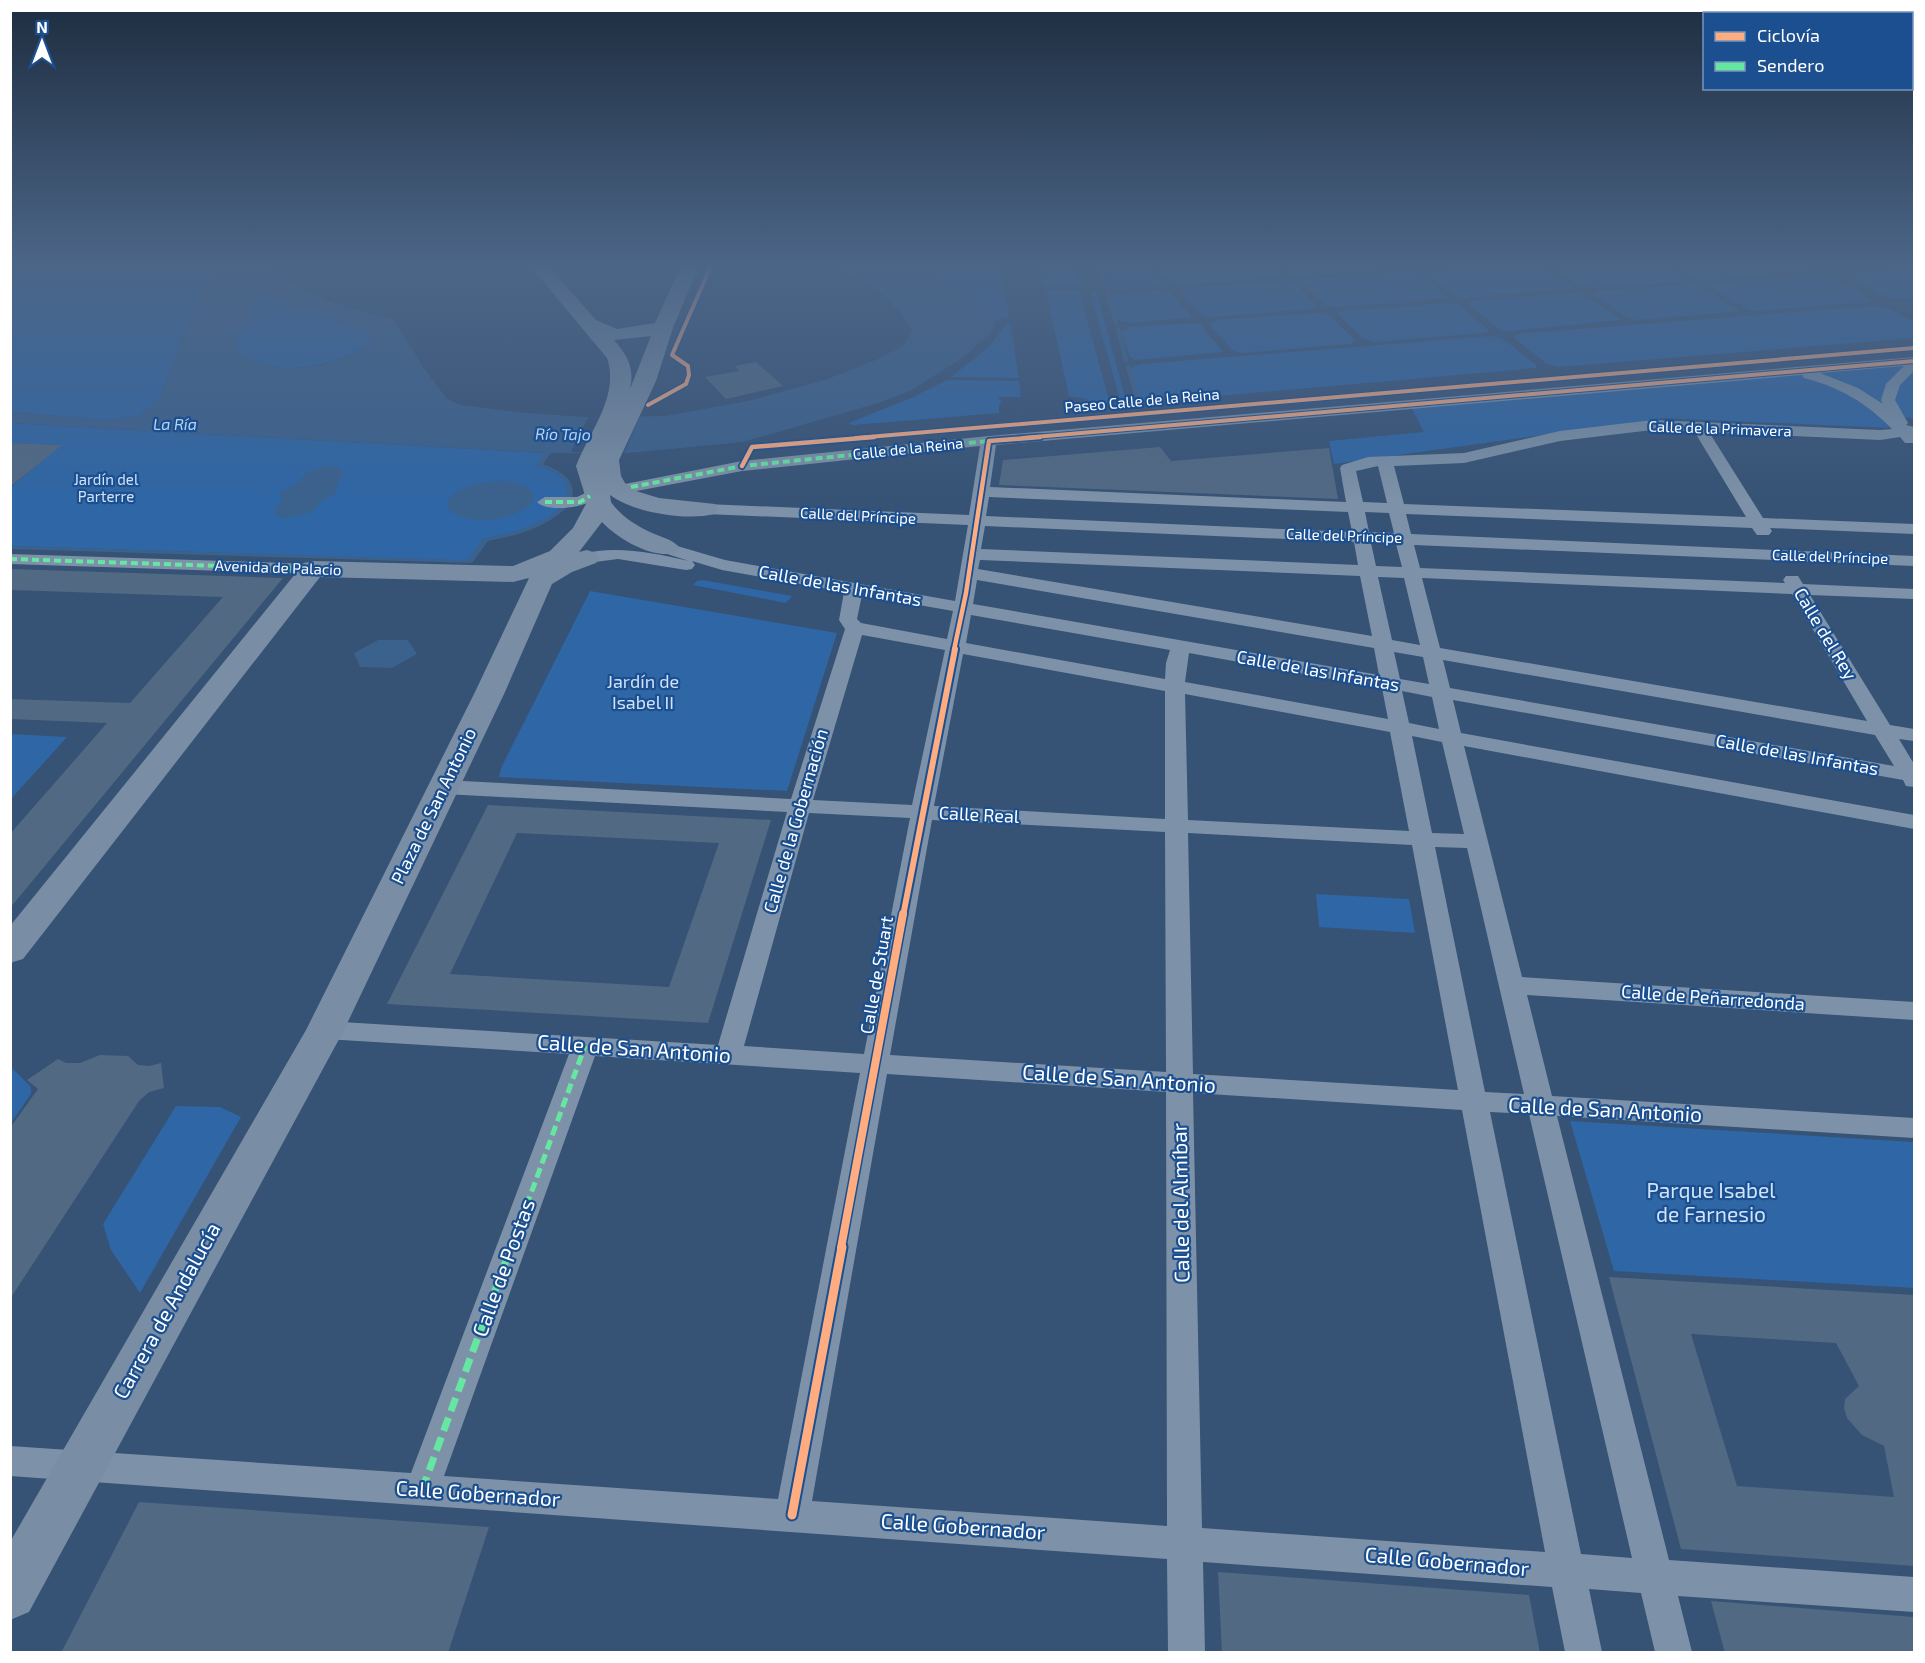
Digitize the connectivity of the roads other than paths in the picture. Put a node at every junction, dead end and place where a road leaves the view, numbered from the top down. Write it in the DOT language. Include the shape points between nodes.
graph roads {
  1 [pos="607,346"];
  2 [pos="653,346"];
  3 [pos="1914,362"];
  4 [pos="1849,366"];
  5 [pos="1793,371"];
  6 [pos="633,381"];
  7 [pos="1850,388"];
  8 [pos="1888,400"];
  9 [pos="1698,426"];
  10 [pos="1911,436"];
  11 [pos="988,441"];
  12 [pos="601,453"];
  13 [pos="1385,461"];
  14 [pos="631,487"];
  15 [pos="981,492"];
  16 [pos="545,502"];
  17 [pos="1355,507"];
  18 [pos="596,508"];
  19 [pos="672,508"];
  20 [pos="1397,508"];
  21 [pos="706,509"];
  22 [pos="976,521"];
  23 [pos="1758,522"];
  24 [pos="1914,529"];
  25 [pos="1362,537"];
  26 [pos="1404,539"];
  27 [pos="667,548"];
  28 [pos="1777,555"];
  29 [pos="587,558"];
  30 [pos="10,559"];
  31 [pos="1914,561"];
  32 [pos="717,564"];
  33 [pos="970,564"];
  34 [pos="313,569"];
  35 [pos="1368,571"];
  36 [pos="538,572"];
  37 [pos="1411,573"];
  38 [pos="854,588"];
  39 [pos="1797,588"];
  40 [pos="1914,594"];
  41 [pos="962,608"];
  42 [pos="855,628"];
  43 [pos="1382,644"];
  44 [pos="954,647"];
  45 [pos="1181,647"];
  46 [pos="1431,652"];
  47 [pos="1389,683"];
  48 [pos="1175,687"];
  49 [pos="1439,691"];
  50 [pos="1398,727"];
  51 [pos="1883,730"];
  52 [pos="1914,735"];
  53 [pos="1452,737"];
  54 [pos="1913,778"];
  55 [pos="444,787"];
  56 [pos="800,806"];
  57 [pos="922,812"];
  58 [pos="1914,822"];
  59 [pos="1177,826"];
  60 [pos="1420,839"];
  61 [pos="1478,842"];
  62 [pos="10,951"];
  63 [pos="1512,985"];
  64 [pos="1914,1011"];
  65 [pos="324,1030"];
  66 [pos="585,1046"];
  67 [pos="728,1055"];
  68 [pos="876,1064"];
  69 [pos="1179,1083"];
  70 [pos="1473,1102"];
  71 [pos="1541,1106"];
  72 [pos="1914,1128"];
  73 [pos="10,1461"];
  74 [pos="80,1466"];
  75 [pos="422,1490"];
  76 [pos="792,1515"];
  77 [pos="1185,1542"];
  78 [pos="1567,1572"];
  79 [pos="1655,1578"];
  80 [pos="10,1594"];
  81 [pos="1914,1595"];
  82 [pos="1186,1653"];
  83 [pos="1582,1653"];
  84 [pos="1673,1653"];
  1 -- 6 [label="main road"];
  2 -- 6 [label="main road"];
  3 -- 4 [label="street, Calle de la Reina"];
  3 -- 8 [label="street" via="1893,384"];
  4 -- 5 [label="street, Calle de la Reina"];
  4 -- 7 [label="street"];
  4 -- 8 [label="street" via="1868,372"];
  5 -- 7 [label="street"];
  5 -- 11 [label="street, Calle de la Reina"];
  6 -- 12 [label="main road"];
  7 -- 10 [label="street"];
  8 -- 10 [label="street"];
  9 -- 10 [label="street, Calle de la Primavera"];
  9 -- 13 [label="street, Calle de la Primavera" via="1652,425 1560,436 1464,458"];
  9 -- 23 [label="street, Calle del Rey"];
  11 -- 14 [label="street, Calle de la Reina" via="742,466"];
  11 -- 15 [label="street, Calle de Stuart"];
  12 -- 18 [label="main road" via="589,470"];
  12 -- 19 [label="main road" via="616,490 639,501"];
  13 -- 17 [label="street, Calle de la Primavera" via="1348,468"];
  13 -- 20 [label="street"];
  15 -- 17 [label="street, Calle del Príncipe"];
  15 -- 22 [label="street, Calle de Stuart"];
  16 -- 18 [label="street" via="580,502"];
  17 -- 20 [label="street, Calle del Príncipe"];
  17 -- 25 [label="street"];
  18 -- 19 [label="main road"];
  18 -- 27 [label="main road" via="634,534"];
  18 -- 36 [label="main road" via="567,552"];
  19 -- 21 [label="main road"];
  20 -- 23 [label="street, Calle del Príncipe"];
  20 -- 26 [label="street"];
  21 -- 22 [label="street, Calle del Príncipe"];
  22 -- 25 [label="street, Calle del Príncipe"];
  22 -- 33 [label="street, Calle de Stuart"];
  23 -- 24 [label="street, Calle del Príncipe"];
  23 -- 28 [label="street, Calle del Rey"];
  25 -- 26 [label="street, Calle del Príncipe"];
  25 -- 35 [label="street"];
  26 -- 28 [label="street, Calle del Príncipe"];
  26 -- 37 [label="street"];
  27 -- 32 [label="street"];
  28 -- 31 [label="street, Calle del Príncipe"];
  28 -- 39 [label="street, Calle del Rey"];
  29 -- 32 [label="street" via="618,554 685,565"];
  29 -- 36 [label="main road"];
  30 -- 34 [label="street, Avenida de Palacio"];
  32 -- 38 [label="street, Calle de las Infantas"];
  33 -- 35 [label="street, Calle del Príncipe"];
  33 -- 41 [label="street, Calle de Stuart"];
  33 -- 43 [label="street, Calle de las Infantas"];
  34 -- 36 [label="main road, Avenida de Palacio"];
  34 -- 62 [label="main road"];
  35 -- 37 [label="street, Calle del Príncipe"];
  35 -- 43 [label="street"];
  36 -- 55 [label="main road, Plaza de San Antonio"];
  37 -- 39 [label="street, Calle del Príncipe"];
  37 -- 46 [label="street"];
  38 -- 41 [label="street, Calle de las Infantas"];
  38 -- 42 [label="street, Calle de la Gobernación" via="848,620"];
  39 -- 40 [label="street, Calle del Príncipe"];
  39 -- 51 [label="street, Calle del Rey"];
  41 -- 44 [label="street, Calle de Stuart"];
  41 -- 45 [label="street, Calle de las Infantas"];
  42 -- 44 [label="street"];
  42 -- 56 [label="street, Calle de la Gobernación"];
  43 -- 46 [label="street, Calle de las Infantas"];
  43 -- 47 [label="street"];
  44 -- 48 [label="street"];
  44 -- 57 [label="street, Calle de Stuart"];
  45 -- 47 [label="street, Calle de las Infantas"];
  45 -- 48 [label="street, Calle del Almíbar"];
  46 -- 49 [label="street"];
  46 -- 51 [label="street, Calle de las Infantas"];
  47 -- 49 [label="street, Calle de las Infantas"];
  47 -- 50 [label="street"];
  48 -- 50 [label="street"];
  48 -- 59 [label="street, Calle del Almíbar"];
  49 -- 53 [label="street"];
  49 -- 54 [label="street, Calle de las Infantas"];
  50 -- 53 [label="street"];
  50 -- 60 [label="street"];
  51 -- 52 [label="street, Calle de las Infantas"];
  51 -- 54 [label="street, Calle del Rey"];
  53 -- 58 [label="street"];
  53 -- 61 [label="street"];
  55 -- 56 [label="street, Calle Real"];
  55 -- 65 [label="main road, Plaza de San Antonio"];
  56 -- 57 [label="street, Calle Real"];
  56 -- 67 [label="street, Calle de la Gobernación"];
  57 -- 59 [label="street, Calle Real"];
  57 -- 68 [label="street, Calle de Stuart"];
  59 -- 60 [label="street, Calle Real"];
  59 -- 69 [label="street, Calle del Almíbar"];
  60 -- 61 [label="street, Calle Real"];
  60 -- 70 [label="street"];
  61 -- 63 [label="street"];
  63 -- 64 [label="street, Calle de Peñarredonda"];
  63 -- 71 [label="street"];
  65 -- 66 [label="street, Calle de San Antonio"];
  65 -- 74 [label="main road, Carrera de Andalucía"];
  66 -- 67 [label="street, Calle de San Antonio"];
  66 -- 75 [label="street, Calle de Postas"];
  67 -- 68 [label="street, Calle de San Antonio"];
  68 -- 69 [label="street, Calle de San Antonio"];
  68 -- 76 [label="street, Calle de Stuart"];
  69 -- 70 [label="street, Calle de San Antonio"];
  69 -- 77 [label="street, Calle del Almíbar"];
  70 -- 71 [label="street, Calle de San Antonio"];
  70 -- 78 [label="street"];
  71 -- 72 [label="street, Calle de San Antonio"];
  71 -- 79 [label="street"];
  73 -- 74 [label="street, Calle Gobernador"];
  74 -- 75 [label="street, Calle Gobernador"];
  74 -- 80 [label="main road, Carrera de Andalucía"];
  75 -- 76 [label="street, Calle Gobernador"];
  76 -- 77 [label="street, Calle Gobernador"];
  77 -- 78 [label="street, Calle Gobernador"];
  77 -- 82 [label="street, Calle del Almíbar"];
  78 -- 79 [label="street, Calle Gobernador"];
  78 -- 83 [label="street"];
  79 -- 81 [label="street, Calle Gobernador"];
  79 -- 84 [label="street"];
}
